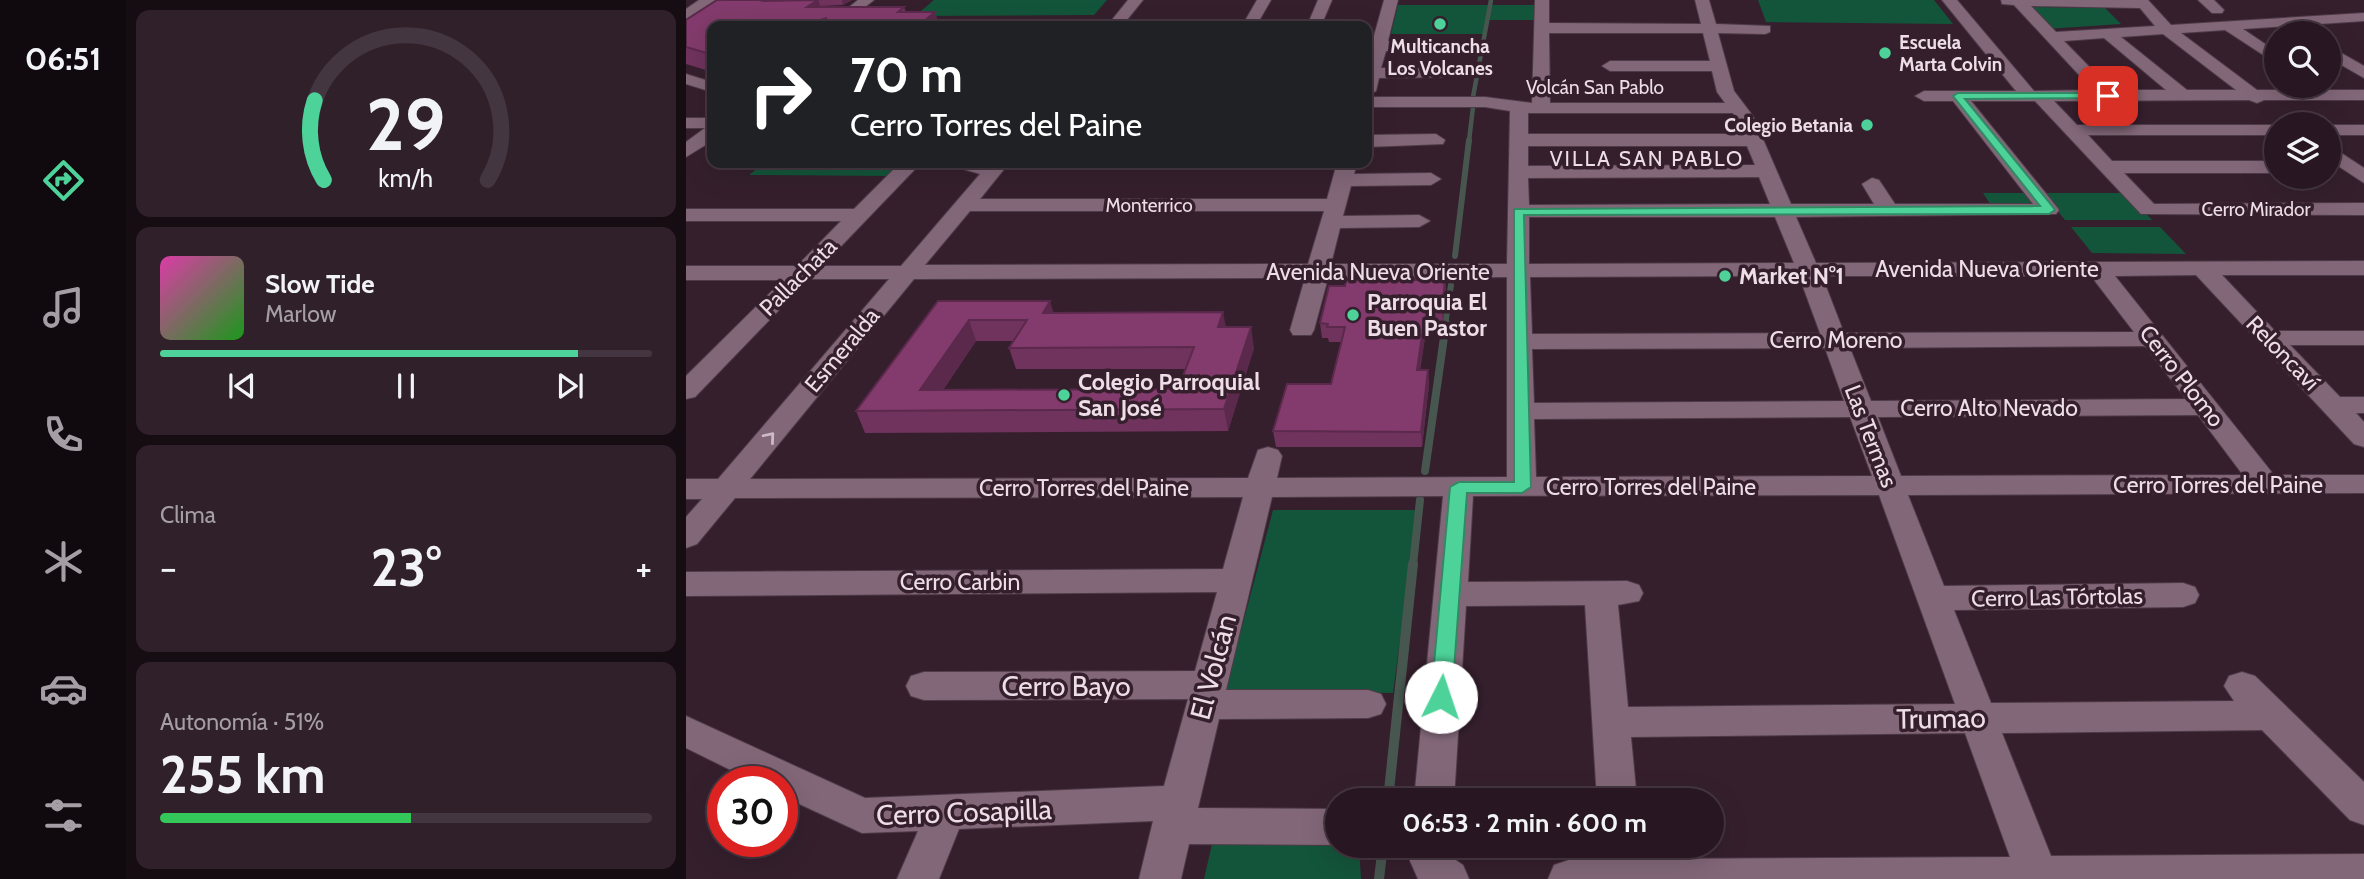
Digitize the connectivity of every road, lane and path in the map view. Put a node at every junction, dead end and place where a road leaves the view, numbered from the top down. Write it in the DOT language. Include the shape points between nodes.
graph roads {
  1 [pos="709,0"];
  2 [pos="867,0"];
  3 [pos="1136,0"];
  4 [pos="1264,0"];
  5 [pos="1325,0"];
  6 [pos="1391,0"];
  7 [pos="1542,0"];
  8 [pos="1702,0"];
  9 [pos="1949,0"];
  10 [pos="2013,1"];
  11 [pos="2142,2"];
  12 [pos="850,12"];
  13 [pos="823,13"];
  14 [pos="686,15"];
  15 [pos="2364,17"];
  16 [pos="2344,18"];
  17 [pos="838,21"];
  18 [pos="1118,21"];
  19 [pos="1252,21"];
  20 [pos="1316,21"];
  21 [pos="2298,21"];
  22 [pos="2264,23"];
  23 [pos="2228,26"];
  24 [pos="1372,27"];
  25 [pos="1384,27"];
  26 [pos="1542,28"];
  27 [pos="1709,29"];
  28 [pos="1765,29"];
  29 [pos="2364,29"];
  30 [pos="2167,30"];
  31 [pos="2108,34"];
  32 [pos="2052,37"];
  33 [pos="1458,46"];
  34 [pos="1374,50"];
  35 [pos="2264,50"];
  36 [pos="2341,59"];
  37 [pos="1610,66"];
  38 [pos="1719,66"];
  39 [pos="1372,73"];
  40 [pos="1446,73"];
  41 [pos="2364,73"];
  42 [pos="686,79"];
  43 [pos="707,85"];
  44 [pos="2341,93"];
  45 [pos="2264,95"];
  46 [pos="2364,95"];
  47 [pos="1924,96"];
  48 [pos="1958,96"];
  49 [pos="2034,96"];
  50 [pos="2108,96"];
  51 [pos="2183,96"];
  52 [pos="2254,96"];
  53 [pos="1372,102"];
  54 [pos="1519,108"];
  55 [pos="1541,108"];
  56 [pos="1740,108"];
  57 [pos="2276,112"];
  58 [pos="686,123"];
  59 [pos="707,123"];
  60 [pos="2072,130"];
  61 [pos="2264,130"];
  62 [pos="2341,130"];
  63 [pos="2364,130"];
  64 [pos="707,136"];
  65 [pos="1436,140"];
  66 [pos="1519,140"];
  67 [pos="1754,140"];
  68 [pos="1372,141"];
  69 [pos="686,151"];
  70 [pos="2341,159"];
  71 [pos="2107,167"];
  72 [pos="2264,167"];
  73 [pos="906,168"];
  74 [pos="994,168"];
  75 [pos="2341,168"];
  76 [pos="2359,170"];
  77 [pos="1345,171"];
  78 [pos="1518,172"];
  79 [pos="1767,172"];
  80 [pos="1431,179"];
  81 [pos="1872,184"];
  82 [pos="963,205"];
  83 [pos="2364,209"];
  84 [pos="1518,211"];
  85 [pos="1783,211"];
  86 [pos="1888,211"];
  87 [pos="1333,214"];
  88 [pos="686,215"];
  89 [pos="859,215"];
  90 [pos="1419,221"];
  91 [pos="2202,268"];
  92 [pos="2364,268"];
  93 [pos="2098,269"];
  94 [pos="1808,270"];
  95 [pos="1518,271"];
  96 [pos="1317,272"];
  97 [pos="698,273"];
  98 [pos="802,273"];
  99 [pos="906,273"];
  100 [pos="686,295"];
  101 [pos="1302,330"];
  102 [pos="2269,338"];
  103 [pos="2364,338"];
  104 [pos="2152,339"];
  105 [pos="1834,340"];
  106 [pos="1519,342"];
  107 [pos="686,391"];
  108 [pos="2332,405"];
  109 [pos="2364,405"];
  110 [pos="2206,407"];
  111 [pos="1861,409"];
  112 [pos="1520,411"];
  113 [pos="2364,438"];
  114 [pos="1265,472"];
  115 [pos="2266,484"];
  116 [pos="2364,484"];
  117 [pos="1459,487"];
  118 [pos="1522,487"];
  119 [pos="1890,488"];
  120 [pos="686,489"];
  121 [pos="726,489"];
  122 [pos="686,537"];
  123 [pos="1235,580"];
  124 [pos="686,584"];
  125 [pos="1449,594"];
  126 [pos="2183,595"];
  127 [pos="1932,598"];
  128 [pos="924,686"];
  129 [pos="2242,686"];
  130 [pos="1206,695"];
  131 [pos="1368,704"];
  132 [pos="2271,715"];
  133 [pos="1978,718"];
  134 [pos="1611,722"];
  135 [pos="686,731"];
  136 [pos="1435,788"];
  137 [pos="1616,788"];
  138 [pos="2364,807"];
  139 [pos="946,813"];
  140 [pos="1174,814"];
  141 [pos="1325,826"];
  142 [pos="1622,858"];
  143 [pos="2364,873"];
  144 [pos="2215,876"];
  145 [pos="2015,877"];
  146 [pos="1771,878"];
  147 [pos="918,879"];
  148 [pos="1160,879"];
  149 [pos="1569,879"];
  150 [pos="1623,879"];
  1 -- 14 [label="street"];
  2 -- 12 [label="street"];
  3 -- 18 [label="street"];
  4 -- 19 [label="street"];
  5 -- 20 [label="street"];
  6 -- 25 [label="street"];
  7 -- 26 [label="street"];
  8 -- 27 [label="street, Las Termas"];
  9 -- 49 [label="street"];
  10 -- 11 [label="street"];
  10 -- 32 [label="street"];
  11 -- 30 [label="street"];
  12 -- 13 [label="street"];
  12 -- 17 [label="street"];
  15 -- 16 [label="street"];
  16 -- 21 [label="street"];
  16 -- 29 [label="street"];
  22 -- 23 [label="street"];
  23 -- 30 [label="street"];
  23 -- 35 [label="street"];
  24 -- 25 [label="street"];
  25 -- 34 [label="street"];
  26 -- 27 [label="street"];
  26 -- 55 [label="street"];
  27 -- 28 [label="street"];
  27 -- 38 [label="street, Las Termas"];
  30 -- 31 [label="street"];
  30 -- 52 [label="street"];
  31 -- 32 [label="street"];
  31 -- 51 [label="street"];
  32 -- 50 [label="street"];
  33 -- 34 [label="street"];
  36 -- 41 [label="street"];
  37 -- 38 [label="street"];
  38 -- 56 [label="street, Las Termas" via="1726,92"];
  39 -- 40 [label="street"];
  42 -- 43 [label="street"];
  44 -- 46 [label="street"];
  45 -- 52 [label="street"];
  47 -- 48 [label="street"];
  48 -- 49 [label="street"];
  48 -- 86 [label="street" via="2049,210"];
  49 -- 50 [label="street"];
  49 -- 60 [label="street"];
  50 -- 51 [label="street"];
  51 -- 52 [label="street"];
  52 -- 57 [label="street"];
  53 -- 54 [label="street, Volcán San Pablo" via="1485,102"];
  54 -- 55 [label="street, Volcán San Pablo"];
  54 -- 66 [label="street"];
  55 -- 56 [label="street, Volcán San Pablo"];
  56 -- 67 [label="street, Las Termas"];
  58 -- 59 [label="street"];
  60 -- 61 [label="street"];
  60 -- 71 [label="street"];
  62 -- 63 [label="street"];
  64 -- 69 [label="street"];
  65 -- 68 [label="street"];
  66 -- 67 [label="street"];
  66 -- 78 [label="street"];
  67 -- 79 [label="street, Las Termas"];
  70 -- 76 [label="street"];
  71 -- 72 [label="street"];
  71 -- 83 [label="street, Cerro Mirador" via="2148,210"];
  73 -- 89 [label="street, Pallachata"];
  74 -- 82 [label="street, Esmeralda"];
  75 -- 76 [label="street"];
  77 -- 80 [label="street"];
  77 -- 87 [label="street"];
  78 -- 79 [label="street"];
  78 -- 84 [label="street"];
  79 -- 85 [label="street, Las Termas"];
  81 -- 86 [label="street"];
  82 -- 87 [label="street, Monterrico"];
  82 -- 99 [label="street, Esmeralda"];
  84 -- 85 [label="street"];
  84 -- 95 [label="street"];
  85 -- 86 [label="street"];
  85 -- 94 [label="street, Las Termas"];
  87 -- 90 [label="street, Monterrico"];
  87 -- 96 [label="street"];
  88 -- 89 [label="street"];
  89 -- 98 [label="street, Pallachata"];
  91 -- 92 [label="street, Avenida Nueva Oriente"];
  91 -- 93 [label="street, Avenida Nueva Oriente"];
  91 -- 102 [label="street, Reloncaví"];
  93 -- 94 [label="street, Avenida Nueva Oriente"];
  93 -- 104 [label="street, Cerro Plomo"];
  94 -- 95 [label="street, Avenida Nueva Oriente"];
  94 -- 105 [label="street, Las Termas"];
  95 -- 96 [label="street, Avenida Nueva Oriente"];
  95 -- 106 [label="street"];
  96 -- 99 [label="street, Avenida Nueva Oriente"];
  96 -- 101 [label="street"];
  97 -- 98 [label="street, Avenida Nueva Oriente"];
  97 -- 100 [label="street"];
  98 -- 99 [label="street, Avenida Nueva Oriente"];
  98 -- 107 [label="street, Pallachata"];
  121 -- 99 [label="street, Esmeralda, one-way"];
  102 -- 103 [label="street"];
  102 -- 108 [label="street, Reloncaví"];
  104 -- 105 [label="street, Cerro Moreno"];
  104 -- 110 [label="street, Cerro Plomo"];
  105 -- 106 [label="street, Cerro Moreno"];
  105 -- 111 [label="street, Las Termas"];
  106 -- 112 [label="street"];
  108 -- 109 [label="street"];
  108 -- 113 [label="street, Reloncaví"];
  110 -- 111 [label="street, Cerro Alto Nevado"];
  110 -- 115 [label="street, Cerro Plomo"];
  111 -- 112 [label="street, Cerro Alto Nevado"];
  111 -- 119 [label="street, Las Termas"];
  112 -- 118 [label="street"];
  114 -- 117 [label="street, Cerro Torres del Paine"];
  114 -- 121 [label="street, Cerro Torres del Paine"];
  114 -- 123 [label="street, El Volcán"];
  115 -- 116 [label="street, Cerro Torres del Paine"];
  115 -- 119 [label="street, Cerro Torres del Paine"];
  117 -- 118 [label="street, Cerro Torres del Paine"];
  117 -- 125 [label="street"];
  118 -- 119 [label="street, Cerro Torres del Paine"];
  119 -- 127 [label="street, Las Termas"];
  120 -- 121 [label="street, Cerro Torres del Paine"];
  121 -- 122 [label="street, Esmeralda"];
  123 -- 124 [label="street, Cerro Carbin"];
  123 -- 130 [label="street, El Volcán"];
  125 -- 134 [label="street" via="1614,594"];
  125 -- 136 [label="street"];
  126 -- 127 [label="street, Cerro Las Tórtolas"];
  127 -- 133 [label="street, Las Termas"];
  128 -- 130 [label="street, Cerro Bayo"];
  129 -- 132 [label="street"];
  130 -- 131 [label="street, Cerro Bayo"];
  130 -- 140 [label="street, El Volcán"];
  132 -- 133 [label="street, Trumao"];
  132 -- 138 [label="street"];
  133 -- 134 [label="street, Trumao"];
  133 -- 145 [label="street, Las Termas"];
  134 -- 137 [label="street"];
  135 -- 139 [label="street, Cerro Cosapilla" via="862,816"];
  139 -- 140 [label="street, Cerro Cosapilla"];
  139 -- 147 [label="street"];
  140 -- 141 [label="street, Cerro Cosapilla"];
  140 -- 148 [label="street, El Volcán"];
  142 -- 150 [label="street"];
  143 -- 144 [label="street"];
  144 -- 145 [label="street"];
  145 -- 146 [label="street"];
  146 -- 150 [label="street"];
  149 -- 150 [label="street"];
}
